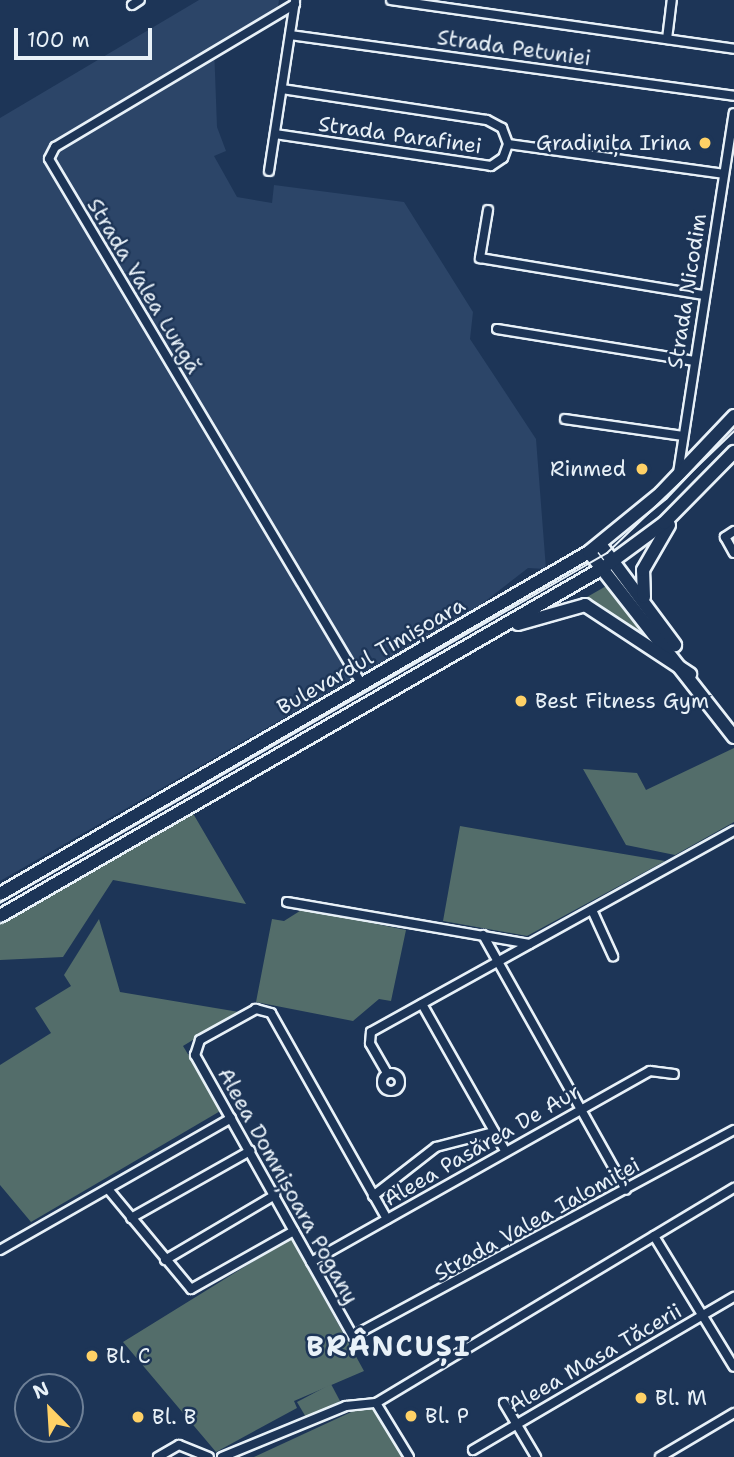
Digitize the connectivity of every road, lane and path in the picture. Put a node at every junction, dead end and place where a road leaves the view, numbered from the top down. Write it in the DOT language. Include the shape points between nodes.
graph roads {
  1 [pos="391,0"];
  2 [pos="672,0"];
  3 [pos="295,2"];
  4 [pos="290,35"];
  5 [pos="667,39"];
  6 [pos="734,49"];
  7 [pos="282,89"];
  8 [pos="734,96"];
  9 [pos="734,113"];
  10 [pos="275,134"];
  11 [pos="508,145"];
  12 [pos="269,171"];
  13 [pos="723,174"];
  14 [pos="488,210"];
  15 [pos="704,295"];
  16 [pos="497,329"];
  17 [pos="694,361"];
  18 [pos="734,416"];
  19 [pos="565,419"];
  20 [pos="683,436"];
  21 [pos="734,452"];
  22 [pos="678,476"];
  23 [pos="680,509"];
  24 [pos="734,531"];
  25 [pos="595,548"];
  26 [pos="734,553"];
  27 [pos="609,565"];
  28 [pos="527,589"];
  29 [pos="645,601"];
  30 [pos="538,606"];
  31 [pos="479,640"];
  32 [pos="690,674"];
  33 [pos="361,683"];
  34 [pos="734,737"];
  35 [pos="734,831"];
  36 [pos="1,893"];
  37 [pos="288,902"];
  38 [pos="592,910"];
  39 [pos="6,913"];
  40 [pos="483,935"];
  41 [pos="530,944"];
  42 [pos="613,956"];
  43 [pos="499,962"];
  44 [pos="422,1004"];
  45 [pos="387,1073"];
  46 [pos="674,1074"];
  47 [pos="580,1109"];
  48 [pos="231,1118"];
  49 [pos="734,1130"];
  50 [pos="494,1132"];
  51 [pos="505,1151"];
  52 [pos="250,1152"];
  53 [pos="734,1188"];
  54 [pos="108,1189"];
  55 [pos="626,1190"];
  56 [pos="275,1195"];
  57 [pos="373,1196"];
  58 [pos="131,1218"];
  59 [pos="387,1219"];
  60 [pos="294,1231"];
  61 [pos="654,1236"];
  62 [pos="0,1250"];
  63 [pos="165,1259"];
  64 [pos="311,1262"];
  65 [pos="734,1297"];
  66 [pos="703,1315"];
  67 [pos="356,1336"];
  68 [pos="734,1367"];
  69 [pos="376,1403"];
  70 [pos="504,1403"];
  71 [pos="734,1413"];
  72 [pos="517,1424"];
  73 [pos="473,1450"];
  74 [pos="158,1457"];
  75 [pos="209,1457"];
  76 [pos="222,1457"];
  77 [pos="410,1457"];
  78 [pos="536,1457"];
  79 [pos="660,1457"];
  1 -- 5 [label="street"];
  2 -- 5 [label="street"];
  3 -- 4 [label="street, Strada Valea Lungă"];
  3 -- 33 [label="street, Strada Valea Lungă" via="55,147 49,159"];
  4 -- 7 [label="street, Strada Valea Lungă"];
  4 -- 8 [label="street, Strada Petuniei"];
  5 -- 6 [label="street"];
  7 -- 10 [label="street, Strada Valea Lungă"];
  7 -- 11 [label="street" via="487,120 502,128"];
  9 -- 13 [label="street, Strada Nicodim"];
  10 -- 11 [label="street, Strada Parafinei" via="491,166 503,158"];
  10 -- 12 [label="street, Strada Valea Lungă"];
  11 -- 13 [label="street"];
  13 -- 15 [label="street, Strada Nicodim"];
  14 -- 15 [label="street" via="480,258"];
  15 -- 17 [label="street, Strada Nicodim"];
  16 -- 17 [label="street"];
  17 -- 20 [label="street, Strada Nicodim"];
  18 -- 22 [label="main road, Bulevardul Timișoara"];
  19 -- 20 [label="street"];
  20 -- 22 [label="street, Strada Nicodim"];
  21 -- 23 [label="main road, Bulevardul Timișoara"];
  22 -- 25 [label="main road, Bulevardul Timișoara"];
  23 -- 27 [label="main road, Bulevardul Timișoara"];
  23 -- 29 [label="main road" via="646,561"];
  24 -- 26 [label="street" via="725,537"];
  25 -- 27 [label="main road"];
  25 -- 28 [label="main road, Bulevardul Timișoara"];
  27 -- 29 [label="main road"];
  27 -- 30 [label="main road, Bulevardul Timișoara"];
  27 -- 32 [label="main road"];
  28 -- 30 [label="main road"];
  28 -- 33 [label="main road, Bulevardul Timișoara"];
  29 -- 32 [label="main road"];
  30 -- 31 [label="main road, Bulevardul Timișoara"];
  31 -- 32 [label="main road" via="578,604"];
  31 -- 39 [label="main road, Bulevardul Timișoara"];
  32 -- 34 [label="main road"];
  33 -- 36 [label="main road, Bulevardul Timișoara"];
  35 -- 38 [label="street"];
  36 -- 39 [label="main road"];
  37 -- 40 [label="street"];
  38 -- 41 [label="street"];
  38 -- 42 [label="street"];
  40 -- 41 [label="street"];
  40 -- 43 [label="street"];
  41 -- 43 [label="street"];
  43 -- 44 [label="street"];
  43 -- 47 [label="street"];
  44 -- 45 [label="street" via="369,1036"];
  44 -- 50 [label="street"];
  46 -- 47 [label="street, Aleea Pasărea De Aur" via="650,1071"];
  47 -- 51 [label="street, Aleea Pasărea De Aur"];
  47 -- 55 [label="street"];
  48 -- 52 [label="street, Aleea Domnișoara Pogany"];
  48 -- 54 [label="street"];
  48 -- 57 [label="street, Aleea Domnișoara Pogany" via="196,1048 257,1009 271,1013"];
  49 -- 55 [label="street, Strada Valea Ialomiței"];
  50 -- 51 [label="street"];
  50 -- 57 [label="street, Aleea Pasărea De Aur" via="436,1147"];
  51 -- 59 [label="street, Aleea Pasărea De Aur"];
  52 -- 56 [label="street, Aleea Domnișoara Pogany"];
  52 -- 58 [label="street"];
  53 -- 61 [label="street"];
  54 -- 58 [label="street"];
  54 -- 62 [label="street"];
  55 -- 67 [label="street, Strada Valea Ialomiței"];
  56 -- 60 [label="street, Aleea Domnișoara Pogany"];
  56 -- 63 [label="street"];
  57 -- 59 [label="street"];
  58 -- 63 [label="street"];
  59 -- 64 [label="street, Aleea Pasărea De Aur"];
  60 -- 63 [label="street" via="191,1289"];
  60 -- 64 [label="street, Aleea Domnișoara Pogany"];
  61 -- 66 [label="street"];
  61 -- 69 [label="street"];
  64 -- 67 [label="street, Aleea Domnișoara Pogany" via="347,1331"];
  65 -- 66 [label="street, Aleea Masa Tăcerii"];
  66 -- 68 [label="street"];
  66 -- 72 [label="street, Aleea Masa Tăcerii"];
  69 -- 76 [label="street" via="346,1406"];
  69 -- 77 [label="street"];
  70 -- 72 [label="street"];
  71 -- 79 [label="street"];
  72 -- 73 [label="street, Aleea Masa Tăcerii"];
  72 -- 78 [label="street"];
  74 -- 75 [label="street" via="184,1446"];
}
